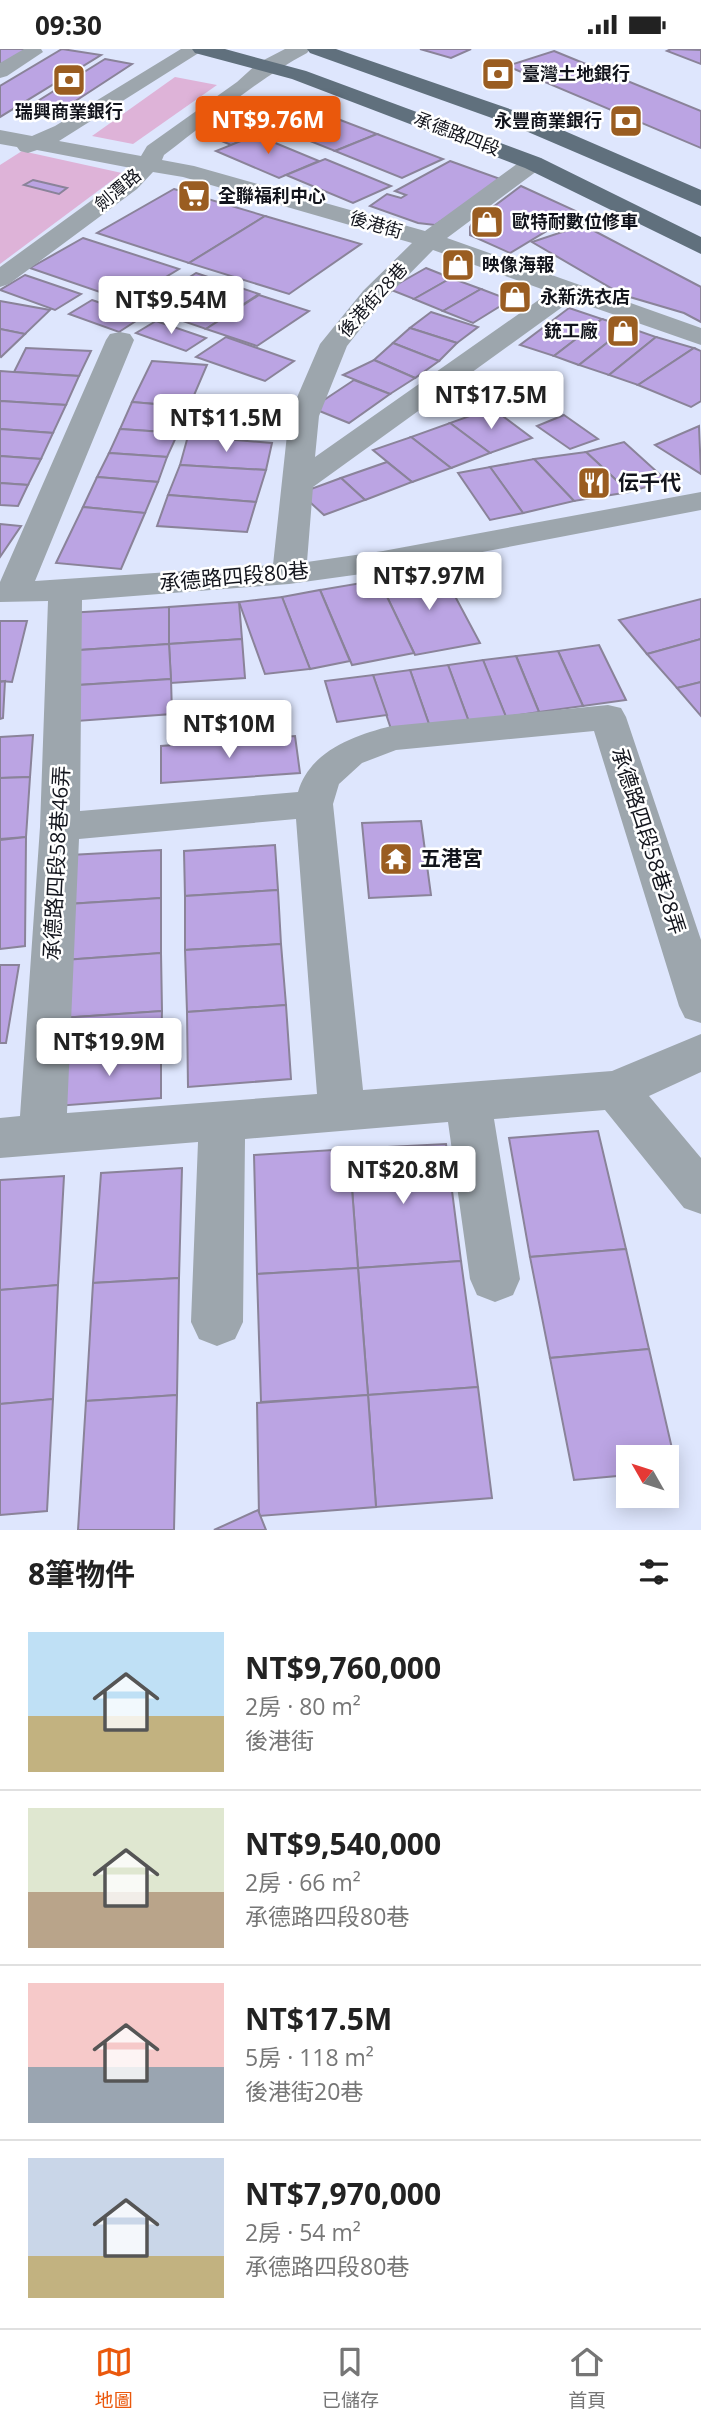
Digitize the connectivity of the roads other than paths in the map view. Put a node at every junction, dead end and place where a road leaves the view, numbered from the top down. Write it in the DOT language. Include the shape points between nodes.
graph roads {
  1 [pos="195,49"];
  2 [pos="202,49"];
  3 [pos="300,49"];
  4 [pos="317,49"];
  5 [pos="33,52"];
  6 [pos="265,67"];
  7 [pos="0,72"];
  8 [pos="0,137"];
  9 [pos="34,143"];
  10 [pos="0,159"];
  11 [pos="533,163"];
  12 [pos="148,164"];
  13 [pos="701,199"];
  14 [pos="429,240"];
  15 [pos="701,247"];
  16 [pos="0,279"];
  17 [pos="568,291"];
  18 [pos="701,337"];
  19 [pos="120,340"];
  20 [pos="296,485"];
  21 [pos="701,501"];
  22 [pos="289,574"];
  23 [pos="65,591"];
  24 [pos="6,593"];
  25 [pos="314,804"];
  26 [pos="60,827"];
  27 [pos="701,1006"];
  28 [pos="701,1052"];
  29 [pos="616,1090"];
  30 [pos="468,1102"];
  31 [pos="342,1111"];
  32 [pos="222,1121"];
  33 [pos="21,1136"];
  34 [pos="701,1193"];
  35 [pos="495,1279"];
  36 [pos="217,1322"];
  1 -- 9 [label="street" via="63,131"];
  2 -- 6 [label="main road, 承德路四段"];
  3 -- 6 [label="street, 劍潭路"];
  4 -- 13 [label="main road, 承德路四段" via="522,121"];
  5 -- 7 [label="street"];
  6 -- 11 [label="main road, 承德路四段" via="299,75"];
  6 -- 12 [label="street, 劍潭路" via="155,151"];
  8 -- 9 [label="street, 後港街"];
  9 -- 10 [label="street"];
  9 -- 12 [label="street, 後港街"];
  11 -- 14 [label="street, 後港街28巷"];
  11 -- 15 [label="main road, 承德路四段"];
  12 -- 14 [label="street, 後港街"];
  12 -- 16 [label="street, 劍潭路" via="129,184"];
  14 -- 17 [label="street, 後港街"];
  14 -- 20 [label="street, 後港街28巷" via="372,297 334,344 304,416"];
  17 -- 18 [label="street, 後港街"];
  17 -- 20 [label="street"];
  19 -- 24 [label="street, 承德路四段80巷"];
  20 -- 22 [label="street, 後港街28巷"];
  21 -- 22 [label="street, 承德路四段80巷" via="383,562"];
  22 -- 23 [label="street, 承德路四段80巷"];
  23 -- 24 [label="street, 承德路四段80巷"];
  23 -- 26 [label="street, 承德路四段58巷46弄"];
  25 -- 26 [label="street"];
  25 -- 27 [label="street, 承德路四段58巷28弄" via="321,778 349,754 391,738 608,717"];
  25 -- 31 [label="street"];
  26 -- 33 [label="street, 承德路四段58巷46弄"];
  28 -- 29 [label="street"];
  29 -- 30 [label="street"];
  29 -- 34 [label="street"];
  30 -- 31 [label="street"];
  30 -- 35 [label="street"];
  31 -- 32 [label="street"];
  32 -- 33 [label="street"];
  32 -- 36 [label="street"];
}
